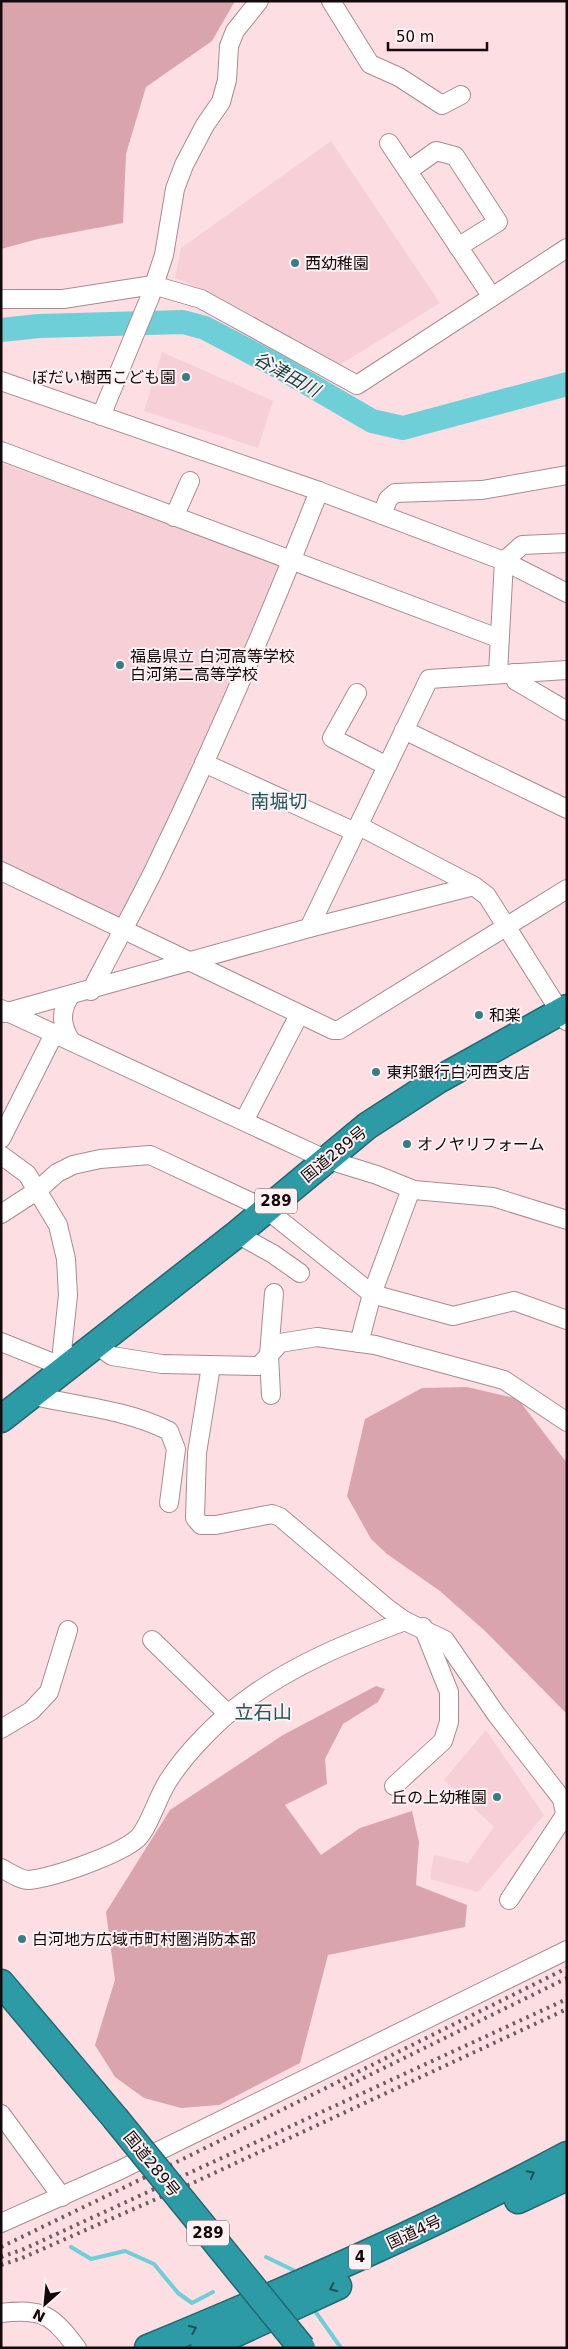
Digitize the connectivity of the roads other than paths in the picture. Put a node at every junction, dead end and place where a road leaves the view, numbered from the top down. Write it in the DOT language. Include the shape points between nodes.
graph roads {
  1 [pos="259,1"];
  2 [pos="331,1"];
  3 [pos="462,95"];
  4 [pos="389,143"];
  5 [pos="408,171"];
  6 [pos="458,247"];
  7 [pos="567,248"];
  8 [pos="152,291"];
  9 [pos="492,296"];
  10 [pos="1,299"];
  11 [pos="1,381"];
  12 [pos="101,416"];
  13 [pos="1,452"];
  14 [pos="567,475"];
  15 [pos="190,481"];
  16 [pos="319,491"];
  17 [pos="382,515"];
  18 [pos="174,517"];
  19 [pos="567,544"];
  20 [pos="292,560"];
  21 [pos="504,561"];
  22 [pos="567,593"];
  23 [pos="498,638"];
  24 [pos="567,670"];
  25 [pos="506,673"];
  26 [pos="357,693"];
  27 [pos="567,711"];
  28 [pos="404,730"];
  29 [pos="204,763"];
  30 [pos="387,766"];
  31 [pos="567,809"];
  32 [pos="357,829"];
  33 [pos="1,871"];
  34 [pos="474,886"];
  35 [pos="567,889"];
  36 [pos="508,926"];
  37 [pos="309,928"];
  38 [pos="122,930"];
  39 [pos="188,963"];
  40 [pos="91,990"];
  41 [pos="70,996"];
  42 [pos="3,1012"];
  43 [pos="564,1014"];
  44 [pos="299,1015"];
  45 [pos="54,1034"];
  46 [pos="71,1041"];
  47 [pos="244,1121"];
  48 [pos="1,1139"];
  49 [pos="1,1155"];
  50 [pos="326,1159"];
  51 [pos="411,1189"];
  52 [pos="38,1190"];
  53 [pos="266,1209"];
  54 [pos="1,1214"];
  55 [pos="567,1220"];
  56 [pos="237,1234"];
  57 [pos="300,1273"];
  58 [pos="274,1293"];
  59 [pos="372,1294"];
  60 [pos="567,1320"];
  61 [pos="1,1342"];
  62 [pos="359,1343"];
  63 [pos="269,1355"];
  64 [pos="79,1357"];
  65 [pos="211,1366"];
  66 [pos="30,1395"];
  67 [pos="271,1395"];
  68 [pos="1,1418"];
  69 [pos="567,1422"];
  70 [pos="169,1503"];
  71 [pos="405,1621"];
  72 [pos="422,1627"];
  73 [pos="68,1630"];
  74 [pos="152,1640"];
  75 [pos="228,1714"];
  76 [pos="1,1729"];
  77 [pos="394,1786"];
  78 [pos="566,1819"];
  79 [pos="1,1868"];
  80 [pos="509,1900"];
  81 [pos="567,1950"];
  82 [pos="1,1982"];
  83 [pos="1,2114"];
  84 [pos="567,2155"];
  85 [pos="567,2177"];
  86 [pos="62,2198"];
  87 [pos="1,2223"];
  88 [pos="1,2313"];
  89 [pos="77,2348"];
  90 [pos="148,2348"];
  91 [pos="204,2348"];
  92 [pos="302,2348"];
  1 -- 8 [label="street" via="235,31 229,46 227,80 221,102 205,125 178,181 164,255"];
  2 -- 3 [label="street" via="370,64 399,77 442,105"];
  4 -- 5 [label="street"];
  5 -- 6 [label="street"];
  5 -- 6 [label="street" via="436,151 455,156 498,222"];
  6 -- 9 [label="street"];
  7 -- 9 [label="street"];
  8 -- 9 [label="street" via="201,299 357,385"];
  8 -- 10 [label="street" via="63,299"];
  8 -- 12 [label="street"];
  11 -- 12 [label="street"];
  12 -- 16 [label="street"];
  13 -- 18 [label="street"];
  14 -- 17 [label="street" via="482,490 394,493"];
  15 -- 18 [label="street"];
  16 -- 17 [label="street"];
  16 -- 20 [label="street"];
  17 -- 21 [label="street"];
  18 -- 20 [label="street"];
  19 -- 21 [label="street" via="522,545"];
  20 -- 23 [label="street"];
  20 -- 29 [label="street"];
  21 -- 22 [label="street"];
  21 -- 23 [label="street"];
  23 -- 25 [label="street"];
  24 -- 25 [label="street"];
  25 -- 27 [label="street"];
  25 -- 28 [label="street" via="429,679"];
  26 -- 30 [label="street" via="332,738"];
  28 -- 30 [label="street"];
  28 -- 31 [label="street"];
  29 -- 32 [label="street"];
  29 -- 38 [label="street"];
  30 -- 32 [label="street"];
  32 -- 34 [label="street"];
  32 -- 37 [label="street"];
  33 -- 38 [label="street"];
  34 -- 36 [label="street" via="487,896"];
  34 -- 37 [label="street"];
  35 -- 36 [label="street"];
  36 -- 43 [label="street"];
  36 -- 44 [label="street" via="339,1030"];
  37 -- 39 [label="street"];
  38 -- 39 [label="street"];
  38 -- 40 [label="street"];
  39 -- 40 [label="street"];
  39 -- 44 [label="street"];
  40 -- 41 [label="street"];
  41 -- 42 [label="street"];
  41 -- 46 [label="street" via="62,1013"];
  42 -- 45 [label="street"];
  43 -- 50 [label="highway, 国道289号 / 289" via="438,1080 367,1126"];
  44 -- 47 [label="street"];
  45 -- 46 [label="street"];
  45 -- 48 [label="street"];
  46 -- 47 [label="street"];
  47 -- 50 [label="street"];
  49 -- 52 [label="street" via="27,1174"];
  50 -- 51 [label="street"];
  50 -- 53 [label="highway, 国道289号 / 289"];
  51 -- 55 [label="street" via="493,1197"];
  51 -- 59 [label="street"];
  52 -- 53 [label="street" via="57,1173 73,1165 150,1155"];
  52 -- 54 [label="street"];
  52 -- 64 [label="street" via="58,1224 64,1250 68,1295 62,1351"];
  53 -- 56 [label="highway, 国道289号 / 289"];
  53 -- 59 [label="street"];
  56 -- 57 [label="street"];
  56 -- 64 [label="highway, 国道289号 / 289"];
  58 -- 63 [label="street"];
  59 -- 60 [label="street" via="453,1316 514,1302"];
  59 -- 62 [label="street"];
  61 -- 64 [label="street"];
  62 -- 63 [label="street" via="317,1337 280,1343"];
  62 -- 69 [label="street" via="504,1380"];
  63 -- 65 [label="street" via="259,1366"];
  63 -- 67 [label="street"];
  64 -- 65 [label="street" via="112,1356 162,1364"];
  64 -- 66 [label="highway, 国道289号 / 289"];
  65 -- 71 [label="street" via="197,1453 195,1518 201,1524 216,1525 272,1514 280,1517"];
  66 -- 68 [label="highway, 国道289号 / 289"];
  66 -- 70 [label="street" via="152,1422 169,1431 176,1449"];
  71 -- 72 [label="street"];
  71 -- 75 [label="street" via="305,1663"];
  72 -- 77 [label="street" via="449,1692 449,1722 443,1741"];
  72 -- 78 [label="street" via="445,1640 496,1714 562,1799"];
  73 -- 76 [label="street" via="49,1692 31,1711"];
  74 -- 75 [label="street"];
  75 -- 79 [label="street" via="212,1727 168,1780 139,1837 119,1851 63,1872 28,1880"];
  78 -- 80 [label="street"];
  81 -- 86 [label="street"];
  82 -- 92 [label="highway, 国道289号 / 289, bridge"];
  83 -- 86 [label="street"];
  90 -- 84 [label="highway, 国道4号 / 4, one-way" via="392,2243"];
  85 -- 91 [label="highway, 国道4号 / 4, one-way"];
  86 -- 87 [label="street"];
  88 -- 89 [label="street" via="30,2310 45,2314"];
}
